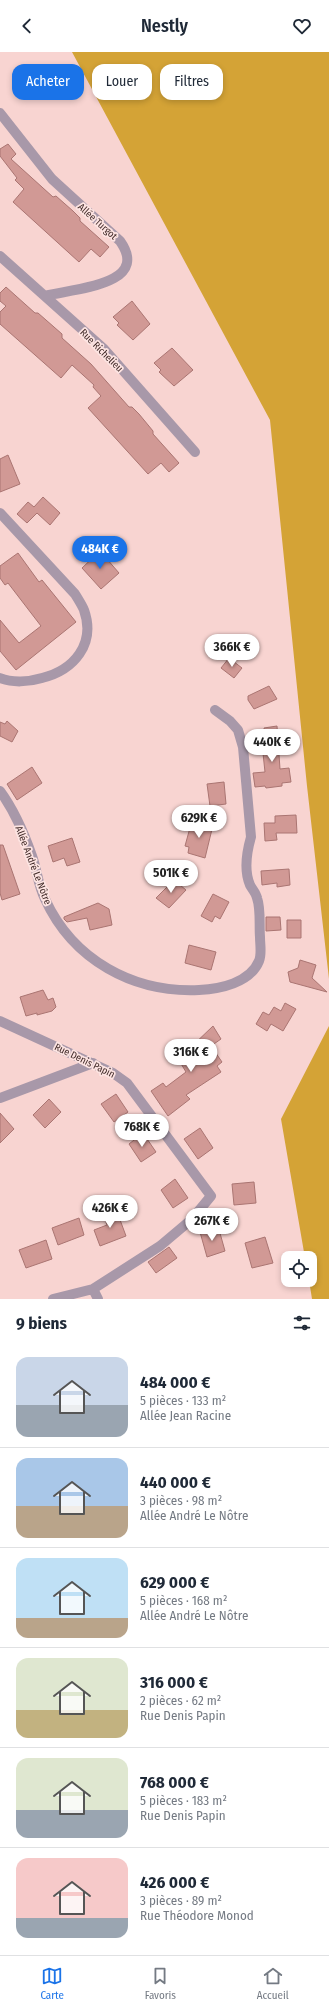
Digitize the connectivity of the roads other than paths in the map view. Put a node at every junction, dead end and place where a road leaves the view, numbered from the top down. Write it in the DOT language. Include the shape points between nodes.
graph roads {
  1 [pos="0,113"];
  2 [pos="0,256"];
  3 [pos="45,296"];
  4 [pos="195,452"];
  5 [pos="0,513"];
  6 [pos="0,678"];
  7 [pos="215,710"];
  8 [pos="0,791"];
  9 [pos="0,1021"];
  10 [pos="93,1063"];
  11 [pos="0,1098"];
  12 [pos="93,1289"];
  13 [pos="53,1299"];
  14 [pos="98,1299"];
  1 -- 3 [label="street, Allée Turgot" via="52,179 127,250 127,266 118,277 81,290"];
  2 -- 3 [label="street, Rue Richelieu"];
  3 -- 4 [label="street, Rue Richelieu" via="104,349"];
  5 -- 6 [label="street" via="75,594 84,610 87,627 84,645 78,658 66,669 32,681"];
  7 -- 8 [label="street, Allée André Le Nôtre" via="238,730 243,747 252,837 246,851 249,883 258,898 261,951 259,961 250,973 235,983 210,989 182,991 154,988 119,976 95,961 72,939 45,900 11,805"];
  9 -- 10 [label="street, Rue Denis Papin"];
  10 -- 11 [label="street"];
  10 -- 12 [label="street, Rue Denis Papin" via="127,1083 211,1196 192,1219 160,1246"];
  12 -- 13 [label="street"];
  12 -- 14 [label="street"];
}
